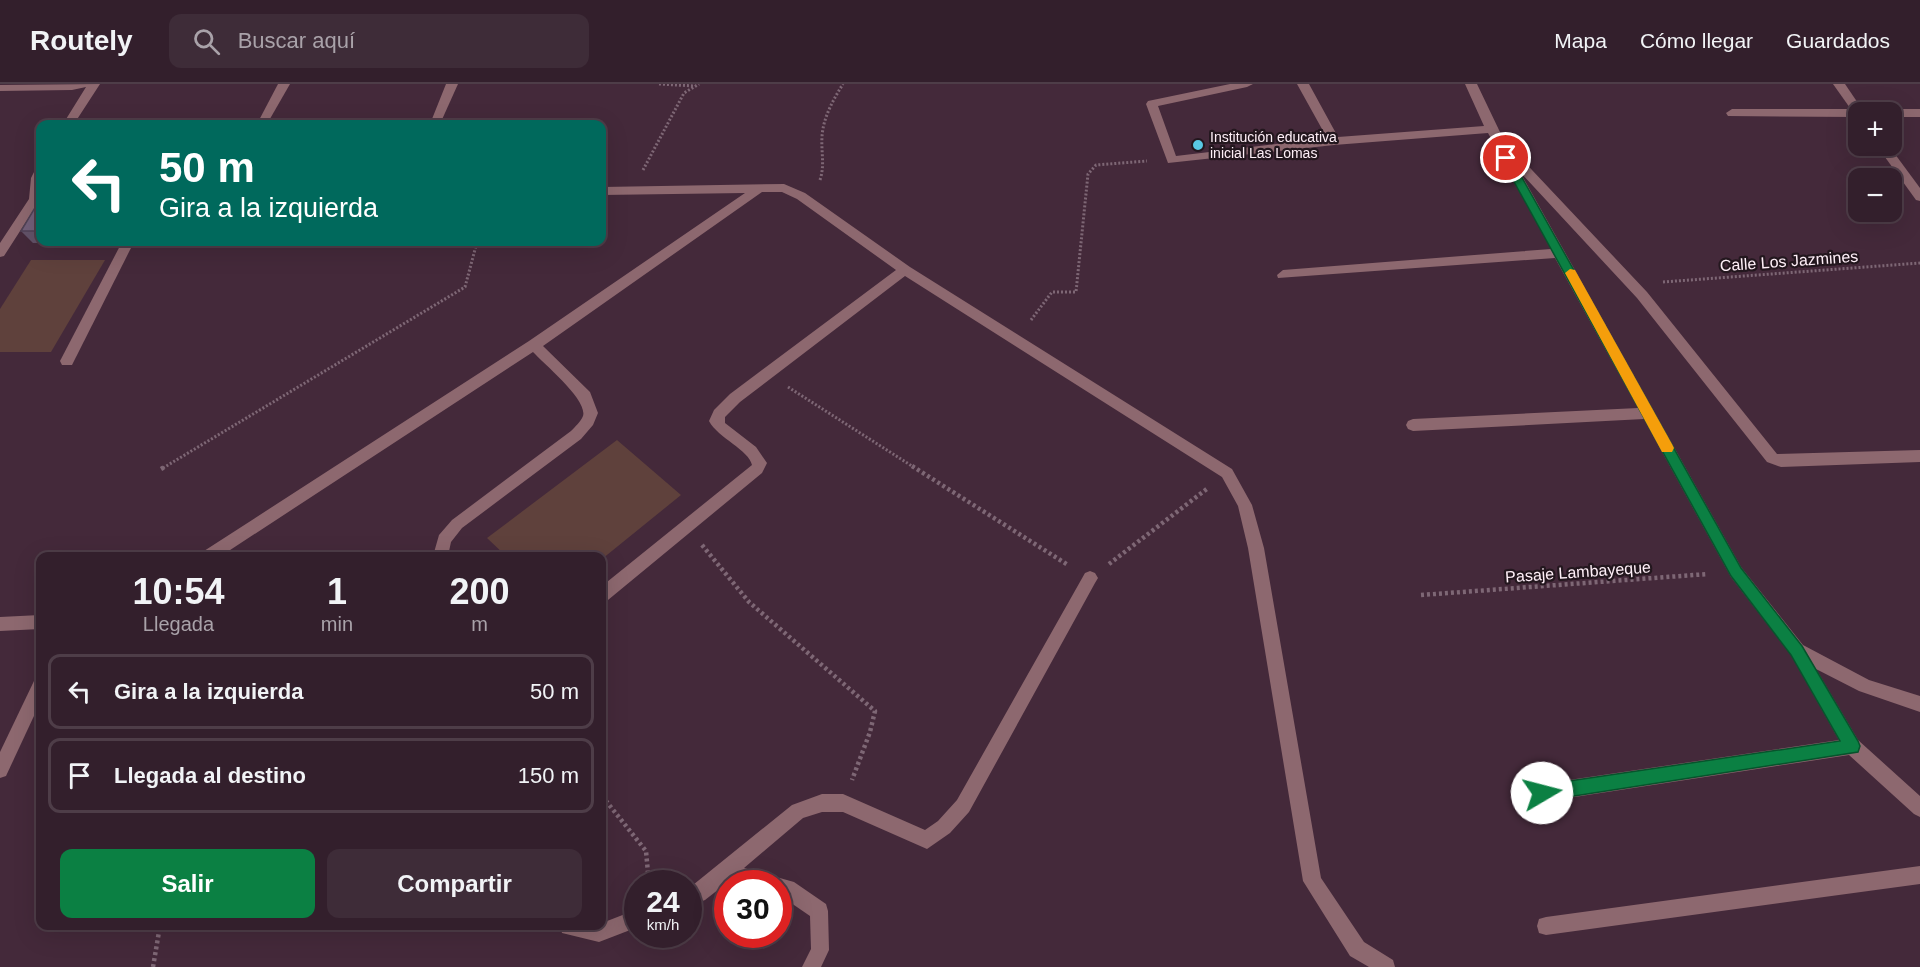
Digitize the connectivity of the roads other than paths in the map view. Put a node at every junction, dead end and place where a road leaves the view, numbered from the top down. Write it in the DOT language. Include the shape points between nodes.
graph roads {
  1 [pos="86,84"];
  2 [pos="94,84"];
  3 [pos="284,84"];
  4 [pos="452,84"];
  5 [pos="1247,84"];
  6 [pos="1303,84"];
  7 [pos="1472,84"];
  8 [pos="1839,84"];
  9 [pos="0,88"];
  10 [pos="1852,102"];
  11 [pos="1848,112"];
  12 [pos="1732,113"];
  13 [pos="1902,113"];
  14 [pos="1920,113"];
  15 [pos="72,120"];
  16 [pos="264,120"];
  17 [pos="437,120"];
  18 [pos="1493,134"];
  19 [pos="1334,141"];
  20 [pos="1890,156"];
  21 [pos="759,189"];
  22 [pos="606,191"];
  23 [pos="1920,197"];
  24 [pos="36,203"];
  25 [pos="126,246"];
  26 [pos="0,253"];
  27 [pos="1559,253"];
  28 [pos="905,270"];
  29 [pos="1283,275"];
  30 [pos="534,345"];
  31 [pos="67,361"];
  32 [pos="1648,413"];
  33 [pos="1413,425"];
  34 [pos="1920,456"];
  35 [pos="215,552"];
  36 [pos="442,552"];
  37 [pos="1090,578"];
  38 [pos="606,592"];
  39 [pos="36,622"];
  40 [pos="0,624"];
  41 [pos="1797,650"];
  42 [pos="36,694"];
  43 [pos="1920,705"];
  44 [pos="1852,746"];
  45 [pos="0,770"];
  46 [pos="1542,793"];
  47 [pos="1920,808"];
  48 [pos="727,870"];
  49 [pos="1920,875"];
  50 [pos="714,881"];
  51 [pos="702,891"];
  52 [pos="792,891"];
  53 [pos="624,923"];
  54 [pos="1546,926"];
  55 [pos="586,930"];
  56 [pos="811,967"];
  57 [pos="1386,967"];
  1 -- 9 [label="street"];
  2 -- 15 [label="street"];
  3 -- 16 [label="street"];
  4 -- 17 [label="street"];
  5 -- 19 [label="street" via="1152,104 1172,160"];
  6 -- 19 [label="street"];
  7 -- 18 [label="street"];
  8 -- 10 [label="street"];
  11 -- 12 [label="street"];
  13 -- 14 [label="street"];
  18 -- 19 [label="street"];
  18 -- 27 [label="street"];
  18 -- 34 [label="street" via="1642,295 1772,458 1780,461"];
  20 -- 23 [label="street"];
  21 -- 22 [label="street"];
  21 -- 28 [label="street" via="784,189 801,196"];
  21 -- 30 [label="street"];
  24 -- 26 [label="street"];
  25 -- 31 [label="street"];
  27 -- 29 [label="street"];
  27 -- 32 [label="street"];
  28 -- 38 [label="street" via="719,414 716,421 721,430 757,455 757,469"];
  28 -- 57 [label="street" via="1227,473 1245,505 1256,548 1312,881 1357,949"];
  30 -- 35 [label="street"];
  30 -- 36 [label="street" via="585,396 591,412 588,421 576,435 457,524 444,540"];
  32 -- 33 [label="street"];
  32 -- 41 [label="street" via="1736,572"];
  37 -- 48 [label="street" via="963,806 944,827 927,840 843,804 822,803 798,811"];
  39 -- 40 [label="street"];
  41 -- 43 [label="street" via="1865,686"];
  41 -- 44 [label="street"];
  42 -- 45 [label="street"];
  44 -- 46 [label="street"];
  44 -- 47 [label="street"];
  49 -- 54 [label="street"];
  50 -- 51 [label="street"];
  52 -- 56 [label="street" via="819,911 820,950"];
  53 -- 55 [label="street" via="599,933"];
}
